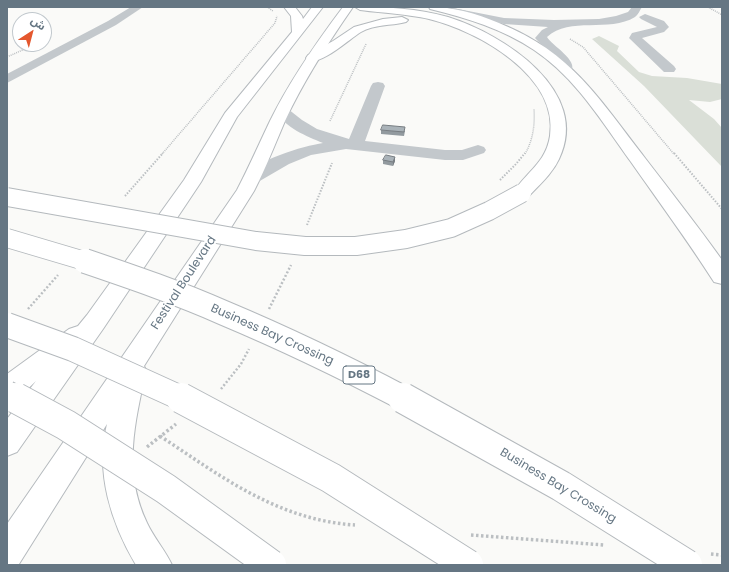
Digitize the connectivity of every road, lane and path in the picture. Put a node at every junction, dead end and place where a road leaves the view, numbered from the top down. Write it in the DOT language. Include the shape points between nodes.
graph roads {
  1 [pos="122,7"];
  2 [pos="138,7"];
  3 [pos="267,7"];
  4 [pos="289,7"];
  5 [pos="318,7"];
  6 [pos="348,7"];
  7 [pos="360,7"];
  8 [pos="434,7"];
  9 [pos="637,7"];
  10 [pos="708,7"];
  11 [pos="450,10"];
  12 [pos="644,12"];
  13 [pos="722,16"];
  14 [pos="603,22"];
  15 [pos="576,23"];
  16 [pos="466,29"];
  17 [pos="297,31"];
  18 [pos="547,32"];
  19 [pos="18,52"];
  20 [pos="28,55"];
  21 [pos="7,57"];
  22 [pos="312,58"];
  23 [pos="566,69"];
  24 [pos="669,69"];
  25 [pos="7,79"];
  26 [pos="378,86"];
  27 [pos="534,108"];
  28 [pos="283,112"];
  29 [pos="351,145"];
  30 [pos="478,150"];
  31 [pos="252,178"];
  32 [pos="500,180"];
  33 [pos="125,196"];
  34 [pos="7,197"];
  35 [pos="722,209"];
  36 [pos="7,238"];
  37 [pos="58,274"];
  38 [pos="722,276"];
  39 [pos="17,318"];
  40 [pos="95,322"];
  41 [pos="135,358"];
  42 [pos="7,392"];
  43 [pos="7,442"];
  44 [pos="7,552"];
  45 [pos="155,565"];
  46 [pos="271,565"];
  47 [pos="468,565"];
  48 [pos="687,565"];
  1 -- 20 [label="street"];
  2 -- 25 [label="street"];
  3 -- 33 [label="path" via="275,12 275,23"];
  4 -- 17 [label="main road" via="297,16"];
  5 -- 17 [label="main road"];
  6 -- 22 [label="main road, Festival Boulevard"];
  7 -- 16 [label="main road" via="429,16"];
  8 -- 11 [label="main road"];
  9 -- 14 [label="street" via="636,12 630,17"];
  10 -- 13 [label="path"];
  11 -- 15 [label="street" via="516,22"];
  11 -- 23 [label="main road" via="515,35 537,47"];
  12 -- 14 [label="street" via="635,21"];
  12 -- 24 [label="street" via="663,27 635,38"];
  14 -- 15 [label="street"];
  15 -- 18 [label="street"];
  16 -- 22 [label="main road" via="425,20 383,22 358,29"];
  16 -- 34 [label="main road, bridge" via="499,45 529,66 550,93 556,108 558,124 550,158 539,176 522,193 451,228 406,239 356,246 305,246 256,241"];
  17 -- 40 [label="main road" via="226,121 192,182"];
  18 -- 23 [label="street" via="541,38 563,59"];
  18 -- 35 [label="path" via="570,39 583,47"];
  19 -- 21 [label="path"];
  22 -- 28 [label="main road, Festival Boulevard"];
  23 -- 38 [label="main road" via="596,105"];
  26 -- 29 [label="street"];
  27 -- 32 [label="path" via="536,126 530,145 517,165"];
  28 -- 29 [label="street" via="306,130"];
  28 -- 31 [label="main road, Festival Boulevard"];
  29 -- 30 [label="street" via="449,155 463,155"];
  29 -- 31 [label="street" via="328,146 301,153 275,163"];
  31 -- 41 [label="main road, Festival Boulevard"];
  36 -- 48 [label="main road, Business Bay Crossing / D68, bridge" via="57,251 160,286 272,333 410,401 562,487"];
  37 -- 39 [label="path"];
  39 -- 47 [label="main road, bridge" via="73,349 192,403 331,478"];
  40 -- 42 [label="main road"];
  40 -- 43 [label="main road"];
  41 -- 44 [label="main road, Festival Boulevard"];
  41 -- 45 [label="main road" via="119,432 118,470 123,501 136,535"];
  42 -- 46 [label="main road, bridge" via="66,425 166,489"];
}
